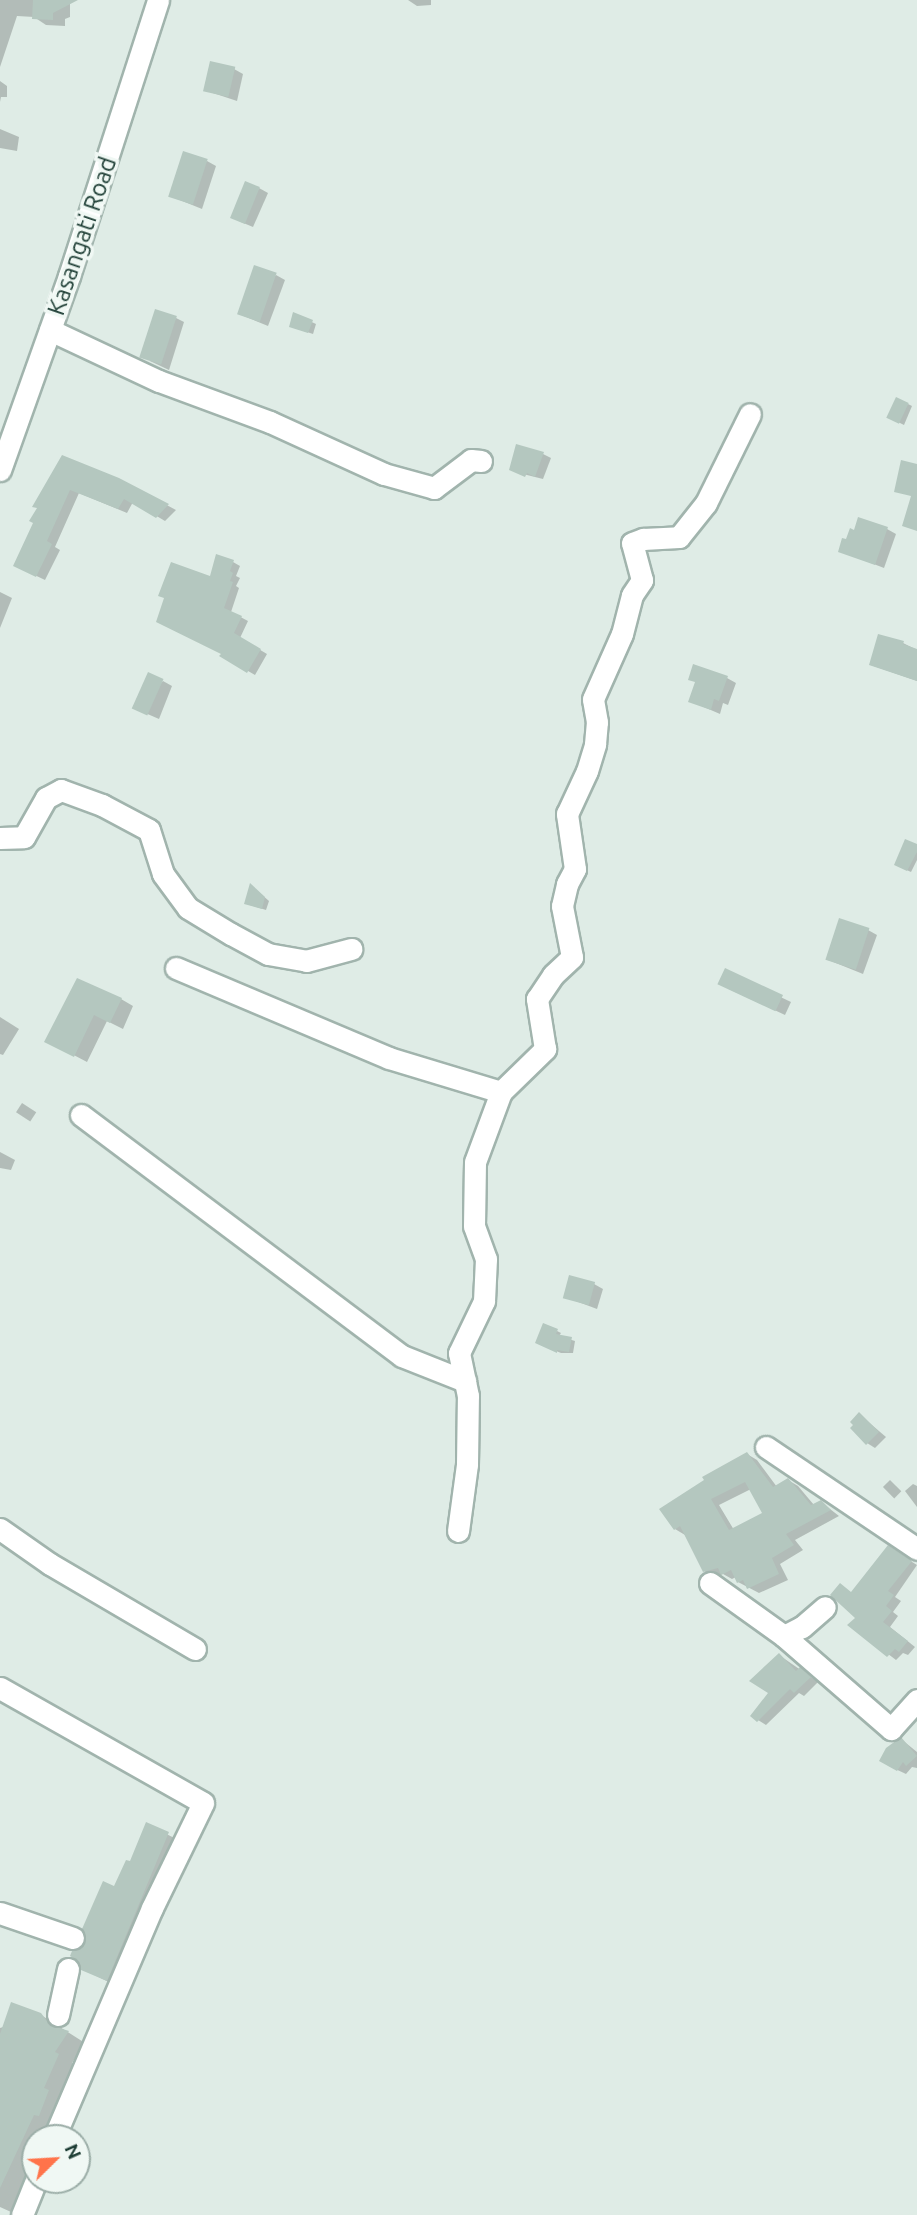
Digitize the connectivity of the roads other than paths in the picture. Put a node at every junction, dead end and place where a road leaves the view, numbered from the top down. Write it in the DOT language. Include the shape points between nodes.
graph roads {
  1 [pos="158,0"];
  2 [pos="50,330"];
  3 [pos="750,414"];
  4 [pos="5,437"];
  5 [pos="481,461"];
  6 [pos="0,470"];
  7 [pos="0,838"];
  8 [pos="351,949"];
  9 [pos="176,968"];
  10 [pos="500,1092"];
  11 [pos="81,1115"];
  12 [pos="465,1381"];
  13 [pos="766,1447"];
  14 [pos="0,1528"];
  15 [pos="458,1531"];
  16 [pos="917,1549"];
  17 [pos="710,1583"];
  18 [pos="825,1607"];
  19 [pos="784,1636"];
  20 [pos="195,1649"];
  21 [pos="0,1688"];
  22 [pos="917,1700"];
  23 [pos="0,1913"];
  24 [pos="73,1938"];
  25 [pos="68,1969"];
  26 [pos="58,2015"];
  27 [pos="60,2124"];
  28 [pos="30,2194"];
  29 [pos="22,2215"];
  1 -- 2 [label="street, Kasangati Road"];
  2 -- 4 [label="street, Kasangati Road"];
  2 -- 5 [label="street" via="159,381 270,422 384,474 434,488 471,460"];
  3 -- 10 [label="street" via="706,503 679,537 632,543 642,580 632,595 622,634 593,699 595,744 567,814 575,869 562,906 572,957 537,999 545,1049"];
  4 -- 6 [label="street, Kasangati Road"];
  7 -- 8 [label="street" via="24,838 46,798 61,789 102,804 149,830 163,874 188,908 231,934 268,954 306,961"];
  9 -- 10 [label="street" via="389,1058"];
  10 -- 12 [label="street" via="475,1163 474,1226 485,1259 484,1301 459,1353"];
  11 -- 12 [label="street" via="402,1356"];
  12 -- 15 [label="street" via="467,1464"];
  13 -- 16 [label="street"];
  14 -- 20 [label="street" via="50,1564"];
  17 -- 19 [label="street"];
  18 -- 19 [label="street"];
  19 -- 22 [label="street" via="891,1729"];
  21 -- 27 [label="street" via="202,1803"];
  23 -- 24 [label="street"];
  25 -- 26 [label="street"];
  28 -- 29 [label="street"];
}
